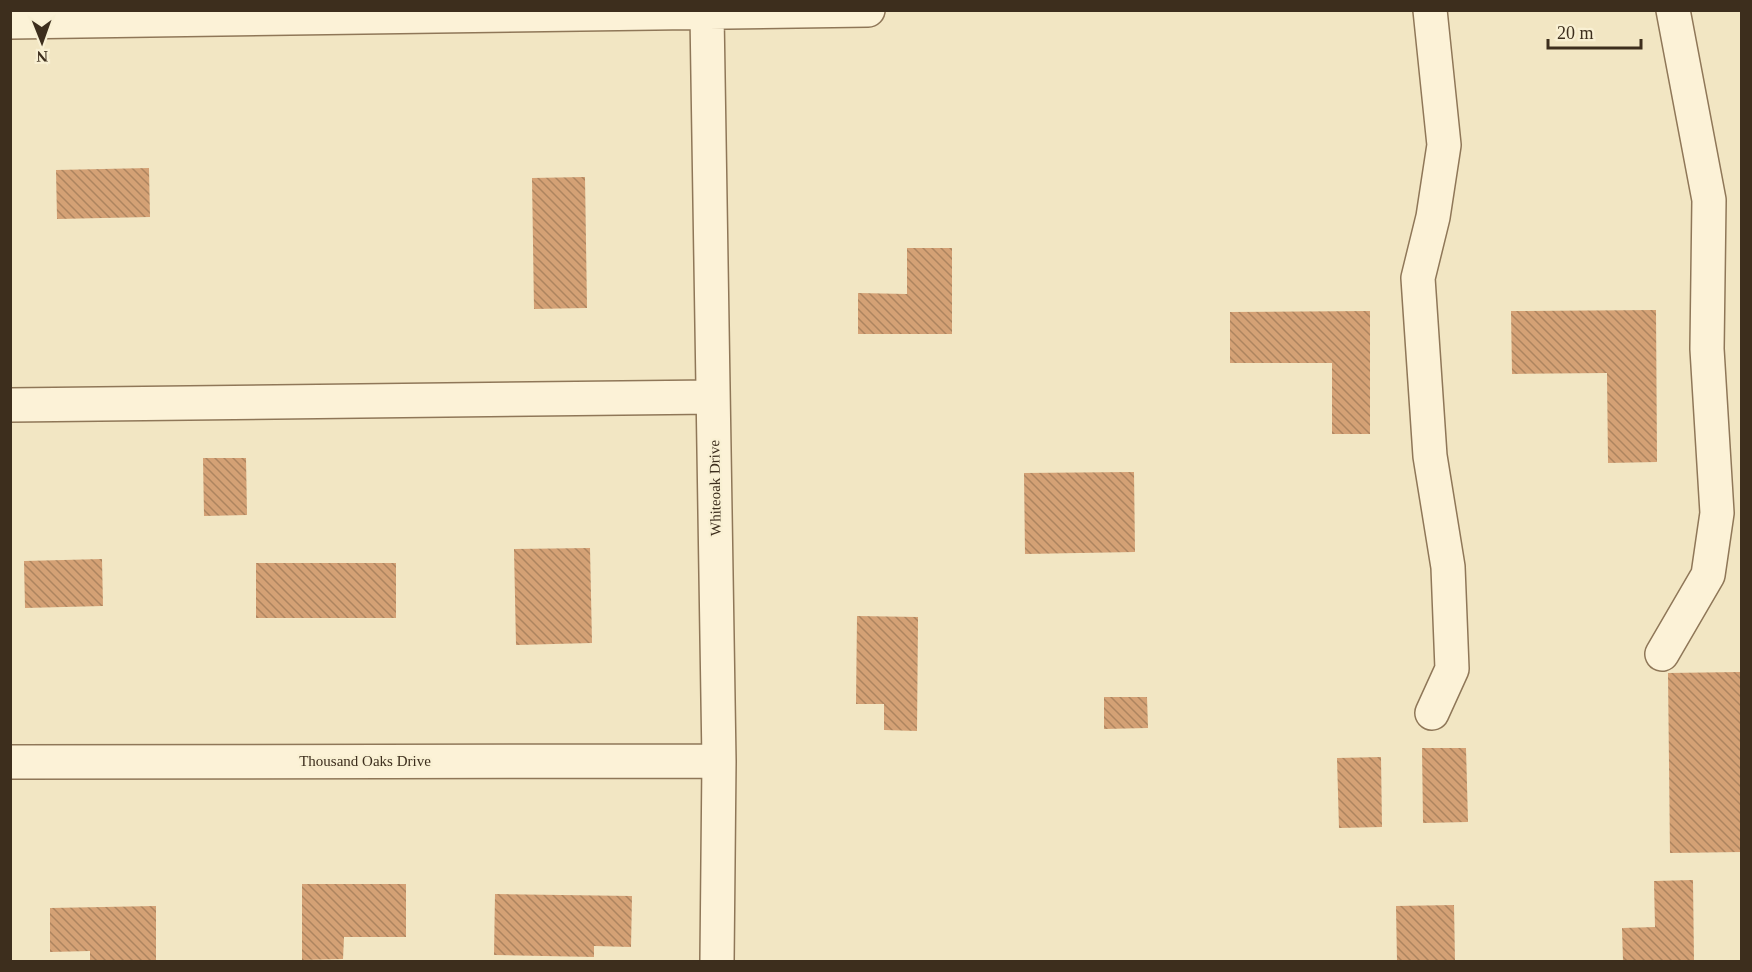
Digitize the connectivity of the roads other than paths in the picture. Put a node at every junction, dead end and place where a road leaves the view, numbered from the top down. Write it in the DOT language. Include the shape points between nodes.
graph roads {
  1 [pos="868,10"];
  2 [pos="1430,10"];
  3 [pos="1673,10"];
  4 [pos="707,14"];
  5 [pos="46,16"];
  6 [pos="10,22"];
  7 [pos="713,397"];
  8 [pos="10,405"];
  9 [pos="1662,654"];
  10 [pos="1432,714"];
  11 [pos="719,760"];
  12 [pos="10,762"];
  13 [pos="717,962"];
  1 -- 4 [label="street"];
  2 -- 10 [label="street" via="1444,145 1418,278 1430,456 1448,567 1452,669"];
  3 -- 9 [label="street" via="1709,200 1707,349 1717,513 1708,575"];
  4 -- 5 [label="street"];
  4 -- 7 [label="street, Whiteoak Drive"];
  5 -- 6 [label="street"];
  7 -- 8 [label="street"];
  7 -- 11 [label="street, Whiteoak Drive"];
  11 -- 12 [label="street, Thousand Oaks Drive"];
  11 -- 13 [label="street, Whiteoak Drive"];
}
